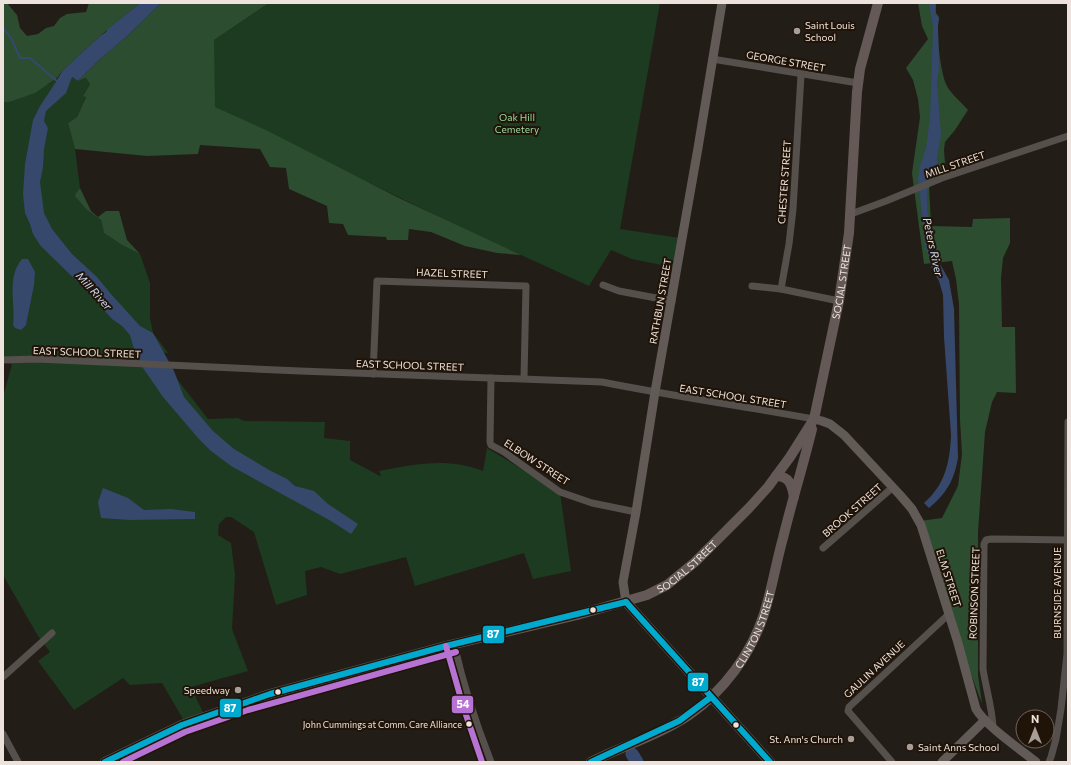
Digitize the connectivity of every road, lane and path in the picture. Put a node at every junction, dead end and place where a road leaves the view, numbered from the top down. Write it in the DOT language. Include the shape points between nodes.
graph roads {
  1 [pos="722,3"];
  2 [pos="878,3"];
  3 [pos="712,59"];
  4 [pos="801,75"];
  5 [pos="858,83"];
  6 [pos="1068,136"];
  7 [pos="850,214"];
  8 [pos="604,285"];
  9 [pos="752,286"];
  10 [pos="780,289"];
  11 [pos="672,301"];
  12 [pos="839,301"];
  13 [pos="3,360"];
  14 [pos="373,374"];
  15 [pos="491,378"];
  16 [pos="524,378"];
  17 [pos="655,392"];
  18 [pos="814,420"];
  19 [pos="1068,422"];
  20 [pos="776,476"];
  21 [pos="893,487"];
  22 [pos="794,497"];
  23 [pos="636,512"];
  24 [pos="1068,540"];
  25 [pos="823,548"];
  26 [pos="626,602"];
  27 [pos="949,614"];
  28 [pos="52,633"];
  29 [pos="454,644"];
  30 [pos="3,677"];
  31 [pos="710,697"];
  32 [pos="985,720"];
  33 [pos="993,727"];
  34 [pos="3,734"];
  35 [pos="18,762"];
  36 [pos="105,762"];
  37 [pos="491,762"];
  38 [pos="591,762"];
  39 [pos="770,762"];
  40 [pos="892,762"];
  41 [pos="942,762"];
  42 [pos="1036,762"];
  43 [pos="1049,762"];
  1 -- 3 [label="main road, RATHBUN STREET"];
  2 -- 5 [label="main road, SOCIAL STREET"];
  3 -- 4 [label="street, GEORGE STREET"];
  3 -- 11 [label="main road, RATHBUN STREET"];
  4 -- 5 [label="street, GEORGE STREET"];
  4 -- 10 [label="street, CHESTER STREET" via="793,209"];
  5 -- 7 [label="main road, SOCIAL STREET"];
  6 -- 7 [label="street, MILL STREET" via="942,178"];
  7 -- 12 [label="main road, SOCIAL STREET"];
  8 -- 11 [label="street" via="619,291"];
  9 -- 10 [label="street"];
  10 -- 12 [label="street"];
  11 -- 17 [label="main road, RATHBUN STREET"];
  12 -- 18 [label="main road, SOCIAL STREET"];
  13 -- 14 [label="street, EAST SCHOOL STREET" via="37,359"];
  14 -- 15 [label="street, EAST SCHOOL STREET"];
  14 -- 16 [label="street, HAZEL STREET" via="377,281 526,286"];
  15 -- 16 [label="street, EAST SCHOOL STREET"];
  15 -- 23 [label="street, ELBOW STREET" via="491,445 560,492 592,503"];
  16 -- 17 [label="street, EAST SCHOOL STREET" via="602,382"];
  17 -- 18 [label="street, EAST SCHOOL STREET"];
  17 -- 23 [label="main road, RATHBUN STREET"];
  18 -- 20 [label="main road, SOCIAL STREET"];
  18 -- 21 [label="main road, ELM STREET" via="830,424 844,435"];
  18 -- 22 [label="main road, CLINTON STREET"];
  19 -- 24 [label="street, BURNSIDE AVENUE"];
  20 -- 22 [label="main road" via="788,480"];
  20 -- 26 [label="main road, SOCIAL STREET" via="749,508 690,566 657,591"];
  21 -- 25 [label="street, BROOK STREET"];
  21 -- 27 [label="main road, ELM STREET" via="912,509 921,525"];
  22 -- 31 [label="main road, CLINTON STREET" via="764,614 755,636 732,674"];
  23 -- 26 [label="main road, RATHBUN STREET" via="623,582"];
  24 -- 33 [label="street, ROBINSON STREET" via="991,539 986,540 984,544 983,669"];
  24 -- 43 [label="street, BURNSIDE AVENUE" via="1066,674 1056,740"];
  26 -- 29 [label="main road, SOCIAL STREET"];
  26 -- 31 [label="main road"];
  27 -- 32 [label="main road, ELM STREET" via="974,704"];
  27 -- 40 [label="street, GAULIN AVENUE" via="849,707 848,712"];
  28 -- 30 [label="street"];
  29 -- 36 [label="main road, SOCIAL STREET" via="246,702 182,725"];
  29 -- 37 [label="street" via="478,730"];
  31 -- 38 [label="main road, CLINTON STREET" via="679,721"];
  31 -- 39 [label="main road"];
  32 -- 33 [label="main road, ELM STREET"];
  32 -- 41 [label="main road"];
  33 -- 42 [label="main road, ELM STREET"];
  34 -- 35 [label="street"];
}
